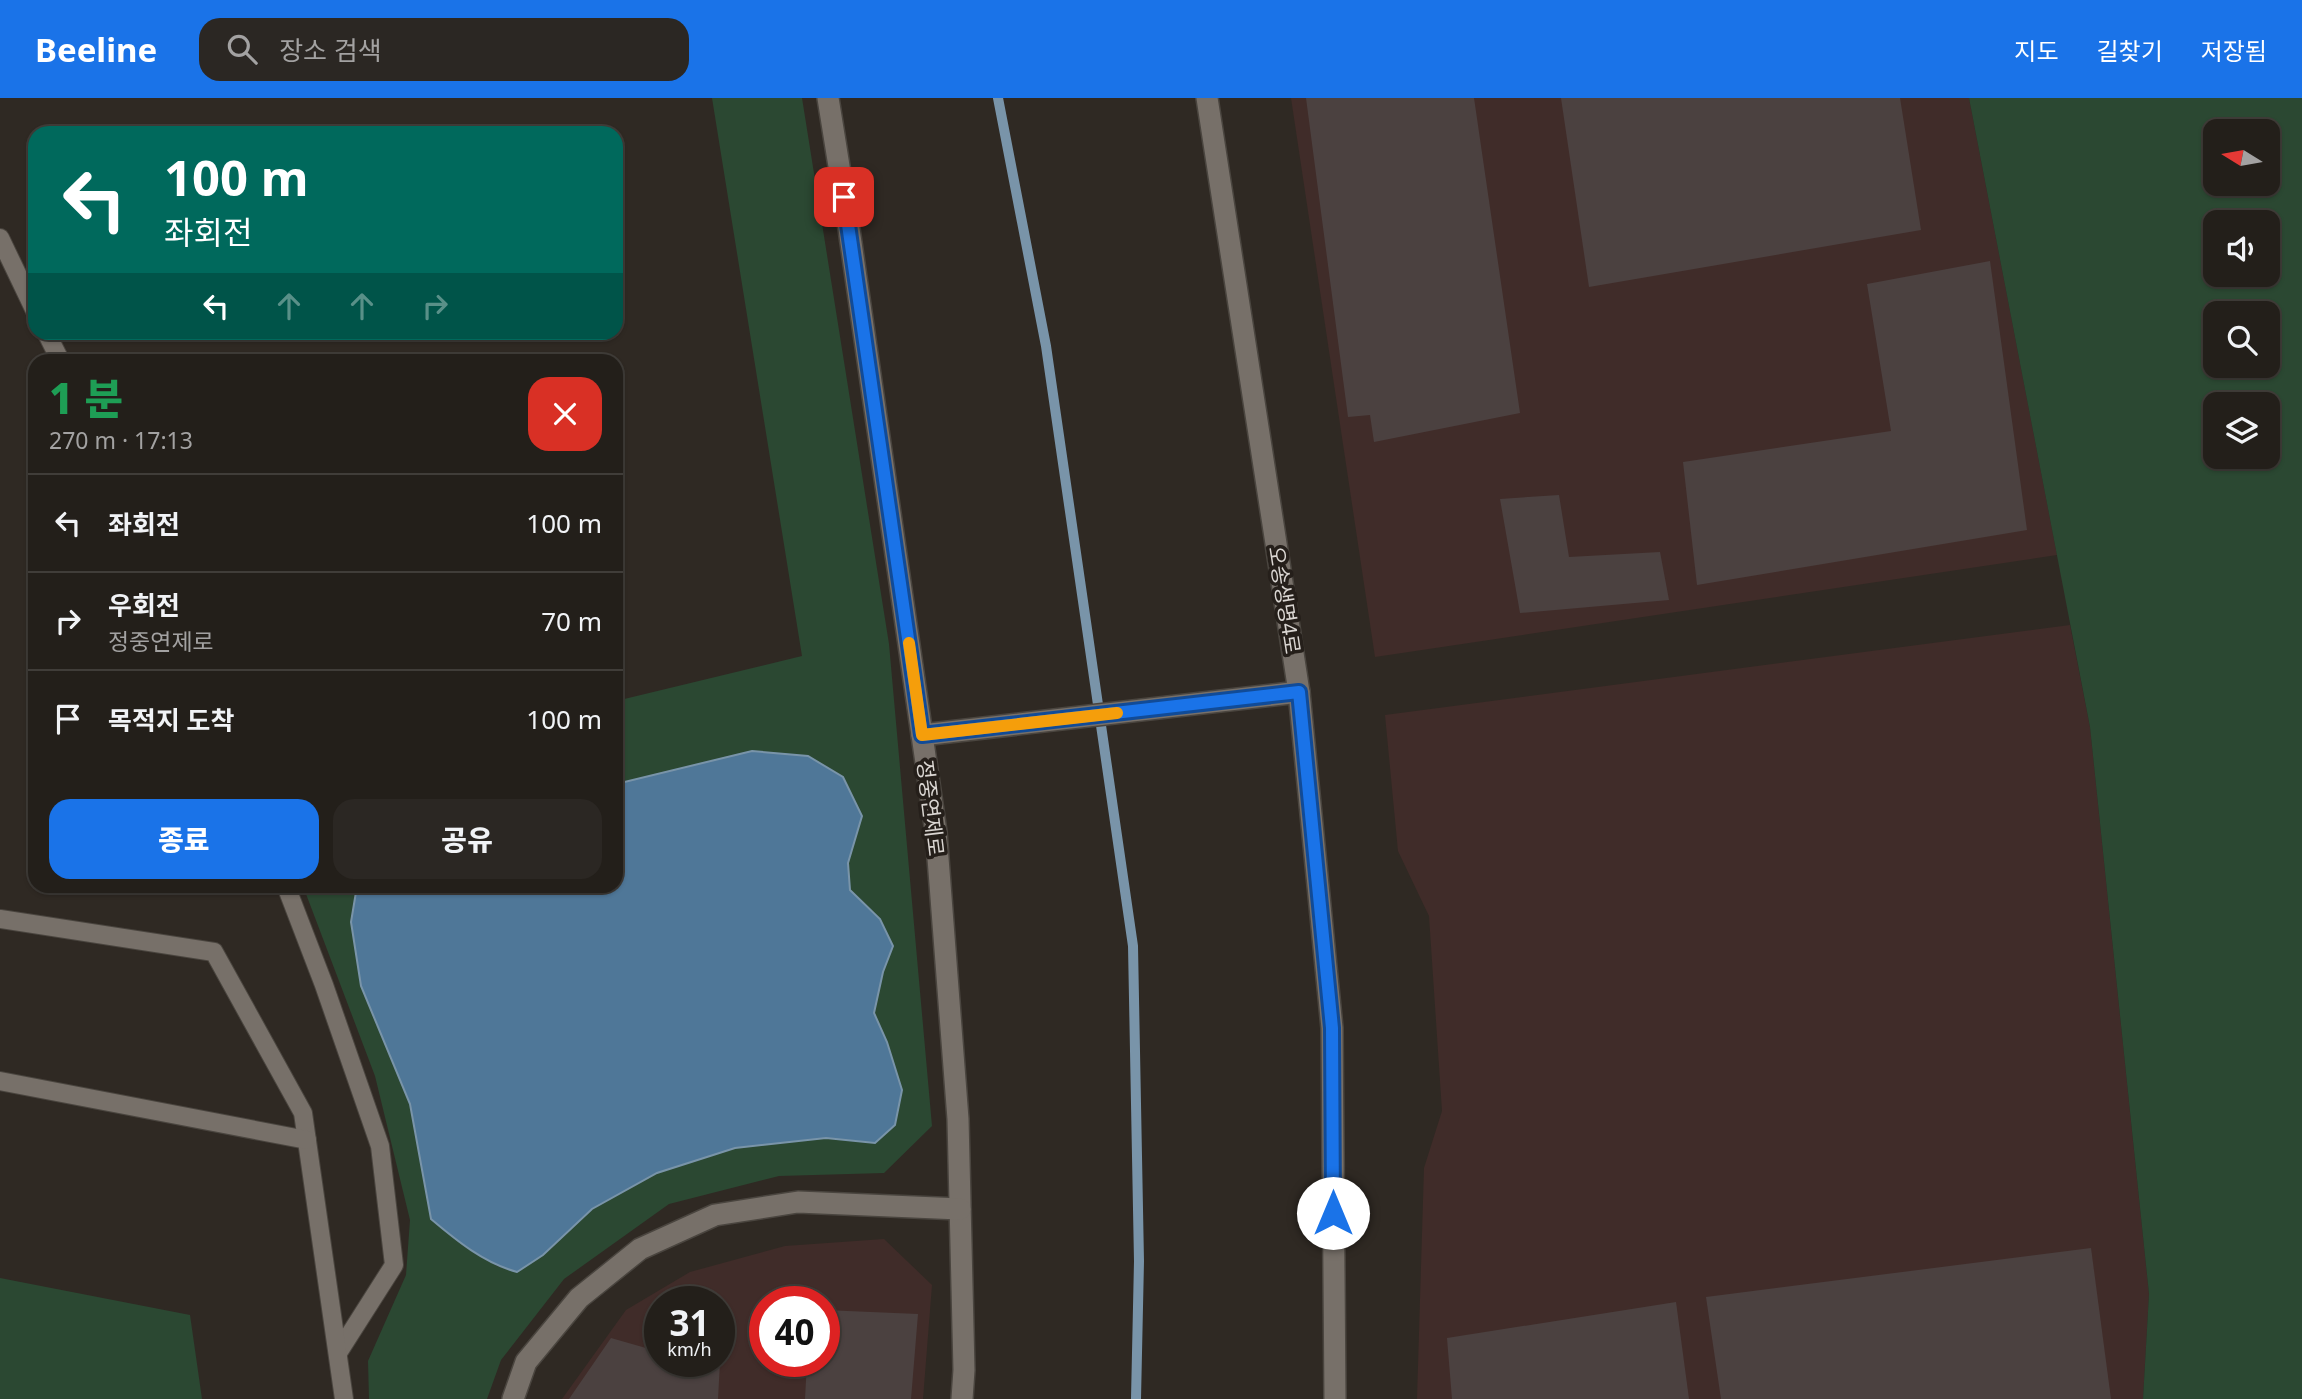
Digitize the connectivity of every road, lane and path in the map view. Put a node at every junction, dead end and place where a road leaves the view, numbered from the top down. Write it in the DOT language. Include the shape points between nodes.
graph roads {
  1 [pos="828,98"];
  2 [pos="1207,98"];
  3 [pos="0,239"];
  4 [pos="28,297"];
  5 [pos="1299,692"];
  6 [pos="922,735"];
  7 [pos="289,893"];
  8 [pos="0,919"];
  9 [pos="0,1081"];
  10 [pos="307,1140"];
  11 [pos="960,1209"];
  12 [pos="338,1353"];
  13 [pos="344,1399"];
  14 [pos="513,1399"];
  15 [pos="962,1399"];
  16 [pos="1335,1399"];
  1 -- 6 [label="street, 정중연제로"];
  2 -- 5 [label="street, 오송생명4로"];
  3 -- 4 [label="lane"];
  5 -- 6 [label="street"];
  5 -- 16 [label="street, 오송생명4로" via="1332,1028"];
  6 -- 11 [label="street, 정중연제로" via="936,832 958,1119"];
  7 -- 12 [label="lane" via="380,1146 394,1265"];
  8 -- 10 [label="lane" via="214,951 303,1114"];
  9 -- 10 [label="lane"];
  10 -- 12 [label="lane"];
  11 -- 14 [label="street" via="799,1202 715,1215 640,1249 579,1298 526,1362"];
  11 -- 15 [label="street, 정중연제로"];
  12 -- 13 [label="lane"];
}
